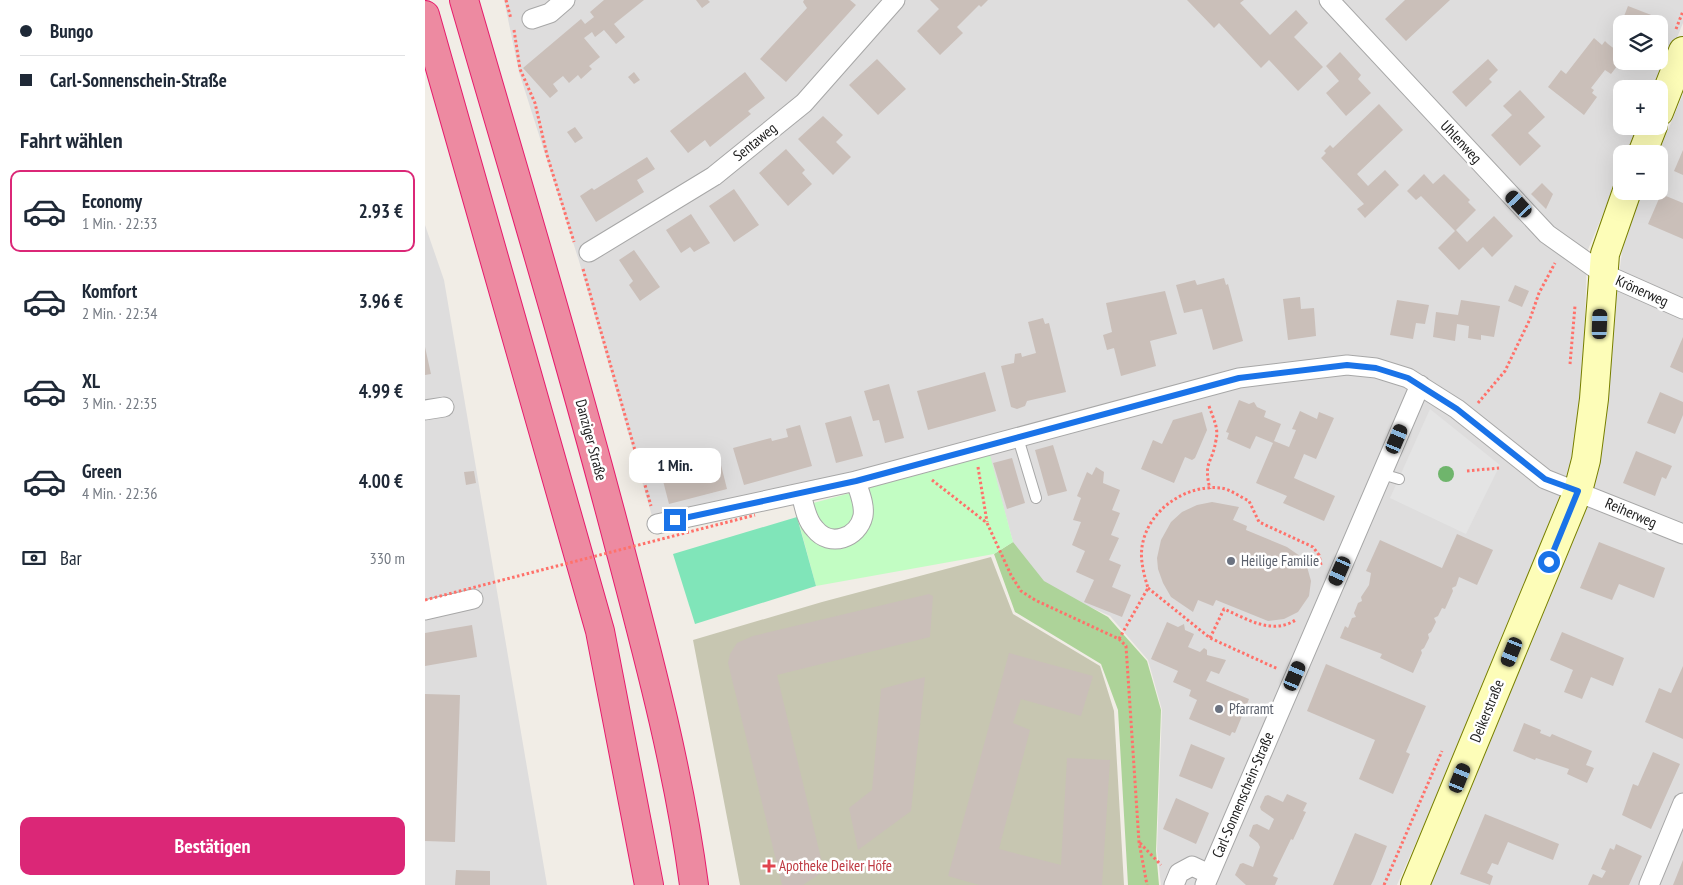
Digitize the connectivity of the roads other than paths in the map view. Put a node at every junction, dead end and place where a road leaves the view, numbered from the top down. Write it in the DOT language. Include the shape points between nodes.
graph roads {
  1 [pos="464,0"];
  2 [pos="565,0"];
  3 [pos="895,0"];
  4 [pos="1329,0"];
  5 [pos="425,14"];
  6 [pos="532,19"];
  7 [pos="1683,51"];
  8 [pos="1668,89"];
  9 [pos="1623,200"];
  10 [pos="589,252"];
  11 [pos="1602,273"];
  12 [pos="1683,309"];
  13 [pos="1420,386"];
  14 [pos="444,407"];
  15 [pos="425,410"];
  16 [pos="1018,438"];
  17 [pos="856,481"];
  18 [pos="1578,491"];
  19 [pos="801,493"];
  20 [pos="1036,498"];
  21 [pos="657,524"];
  22 [pos="1683,534"];
  23 [pos="473,599"];
  24 [pos="425,610"];
  25 [pos="1681,813"];
  26 [pos="686,824"];
  27 [pos="1177,879"];
  28 [pos="1207,880"];
  29 [pos="649,885"];
  30 [pos="694,885"];
  31 [pos="707,885"];
  32 [pos="1415,885"];
  33 [pos="1649,885"];
  1 -- 26 [label="highway, Danziger Straße" via="591,439"];
  2 -- 6 [label="street" via="550,13"];
  3 -- 10 [label="street, Sentaweg" via="804,103 714,176"];
  4 -- 11 [label="street, Uhlenweg" via="1547,234"];
  5 -- 29 [label="highway" via="600,631"];
  7 -- 8 [label="street"];
  9 -- 11 [label="street, Deikerstraße" via="1612,229"];
  11 -- 12 [label="street, Krönerweg"];
  11 -- 18 [label="street, Deikerstraße" via="1594,399 1586,460"];
  13 -- 16 [label="street" via="1392,371 1347,365 1269,372"];
  13 -- 18 [label="street" via="1465,416 1545,479"];
  13 -- 28 [label="street, Carl-Sonnenschein-Straße" via="1390,477 1295,676"];
  14 -- 15 [label="street"];
  16 -- 17 [label="street"];
  16 -- 20 [label="lane"];
  17 -- 19 [label="street"];
  17 -- 19 [label="street" via="863,515 860,524 845,538 833,540 815,530"];
  18 -- 22 [label="street, Reiherweg"];
  18 -- 32 [label="street, Deikerstraße"];
  19 -- 21 [label="street"];
  23 -- 24 [label="street"];
  25 -- 33 [label="street"];
  26 -- 30 [label="highway, Danziger Straße"];
  26 -- 31 [label="highway"];
  27 -- 28 [label="street, Carl-Sonnenschein-Straße" via="1192,866"];
}
